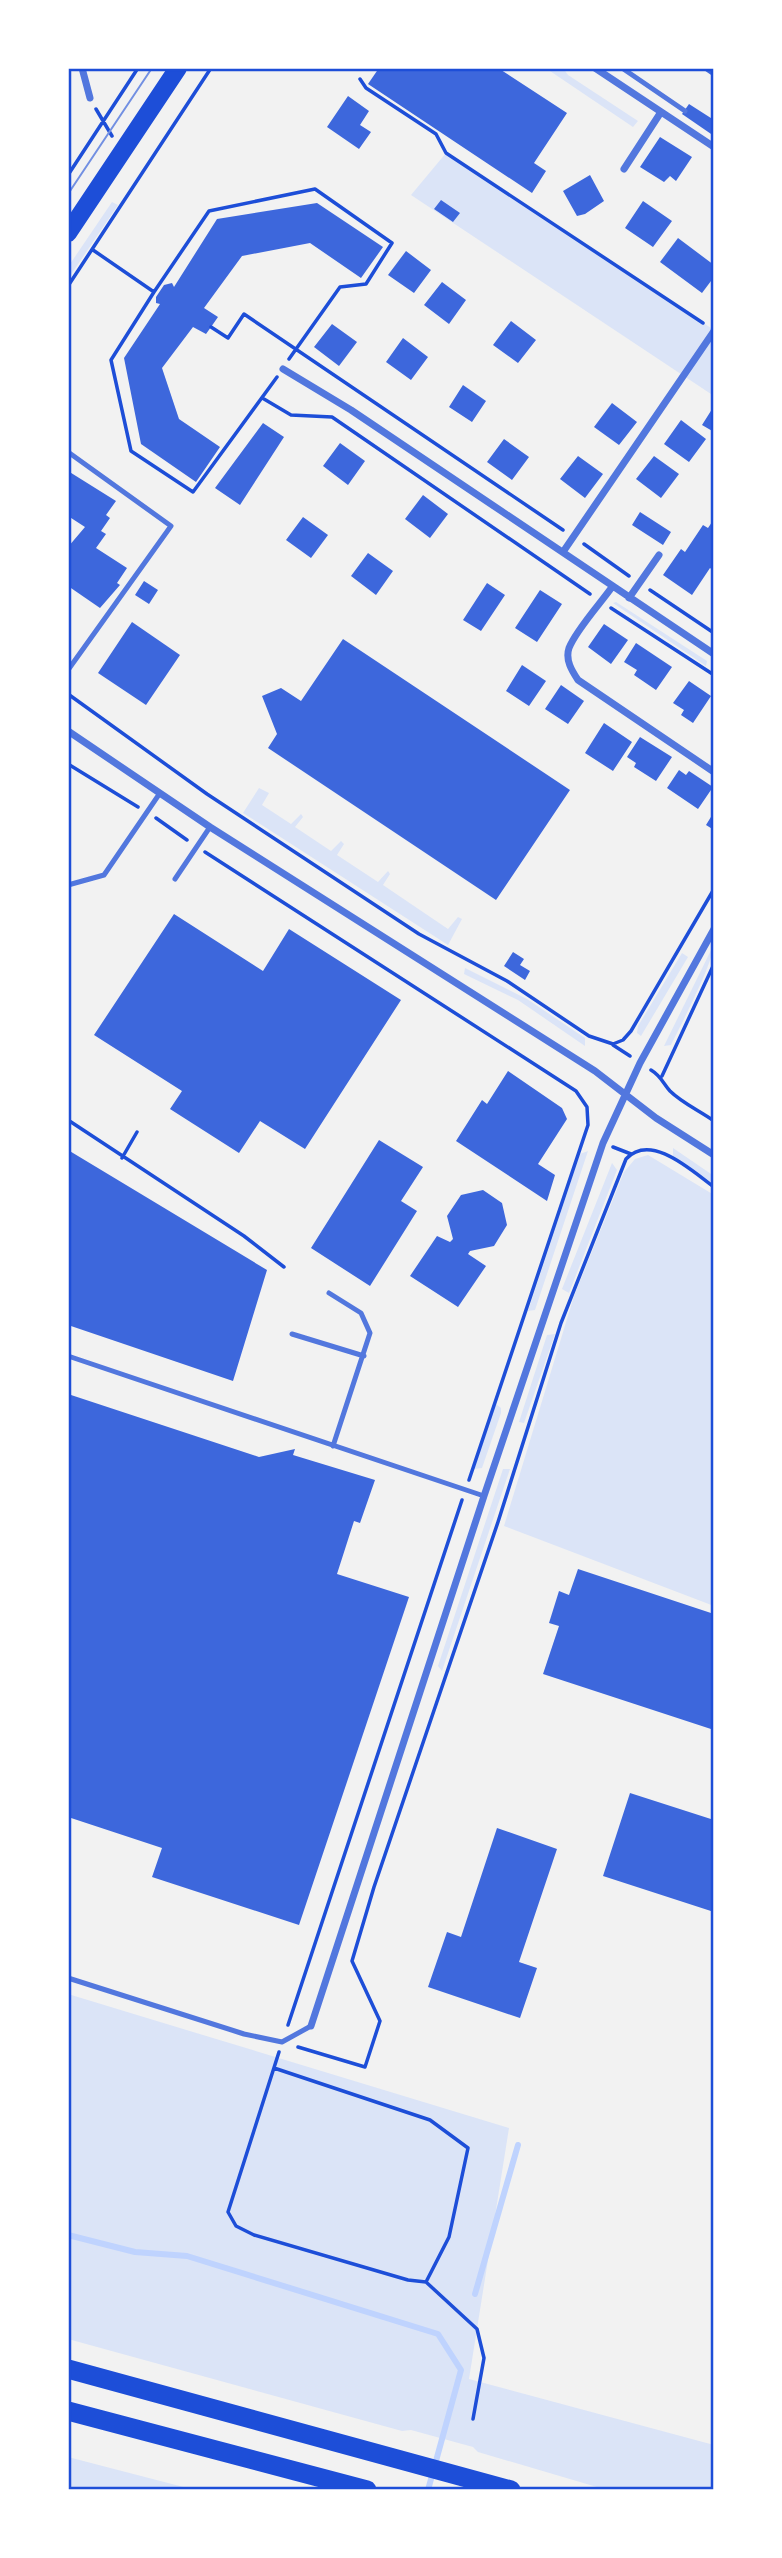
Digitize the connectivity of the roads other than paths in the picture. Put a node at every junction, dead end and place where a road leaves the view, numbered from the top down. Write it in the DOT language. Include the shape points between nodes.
graph roads {
  1 [pos="82,68"];
  2 [pos="178,68"];
  3 [pos="596,68"];
  4 [pos="622,68"];
  5 [pos="90,98"];
  6 [pos="685,111"];
  7 [pos="661,112"];
  8 [pos="714,147"];
  9 [pos="624,169"];
  10 [pos="68,233"];
  11 [pos="714,331"];
  12 [pos="282,369"];
  13 [pos="68,452"];
  14 [pos="563,552"];
  15 [pos="659,555"];
  16 [pos="612,587"];
  17 [pos="629,598"];
  18 [pos="714,654"];
  19 [pos="71,661"];
  20 [pos="68,670"];
  21 [pos="68,731"];
  22 [pos="714,772"];
  23 [pos="160,793"];
  24 [pos="210,827"];
  25 [pos="175,879"];
  26 [pos="68,885"];
  27 [pos="714,929"];
  28 [pos="626,1095"];
  29 [pos="714,1155"];
  30 [pos="329,1293"];
  31 [pos="292,1334"];
  32 [pos="68,1356"];
  33 [pos="364,1356"];
  34 [pos="333,1446"];
  35 [pos="484,1496"];
  36 [pos="68,1978"];
  37 [pos="311,2026"];
  38 [pos="68,2370"];
  39 [pos="68,2411"];
  40 [pos="367,2490"];
  41 [pos="511,2490"];
  1 -- 5 [label="street"];
  2 -- 10 [label="main road"];
  3 -- 7 [label="street"];
  4 -- 6 [label="lane"];
  7 -- 8 [label="street"];
  7 -- 9 [label="street"];
  11 -- 14 [label="street"];
  12 -- 14 [label="street"];
  13 -- 19 [label="lane" via="171,526"];
  14 -- 16 [label="street"];
  15 -- 17 [label="street"];
  16 -- 17 [label="street"];
  16 -- 22 [label="street" via="568,649 572,672"];
  17 -- 18 [label="street"];
  19 -- 20 [label="lane"];
  21 -- 23 [label="street"];
  23 -- 24 [label="street"];
  23 -- 26 [label="lane" via="104,875"];
  24 -- 25 [label="lane"];
  24 -- 28 [label="street" via="576,1058"];
  27 -- 28 [label="street"];
  28 -- 29 [label="street"];
  28 -- 35 [label="street" via="603,1143"];
  30 -- 33 [label="lane" via="361,1313 370,1333"];
  31 -- 33 [label="lane"];
  32 -- 34 [label="lane"];
  33 -- 34 [label="lane"];
  34 -- 35 [label="lane"];
  35 -- 37 [label="street"];
  36 -- 37 [label="lane" via="282,2042"];
  38 -- 41 [label="highway"];
  39 -- 40 [label="highway"];
}
